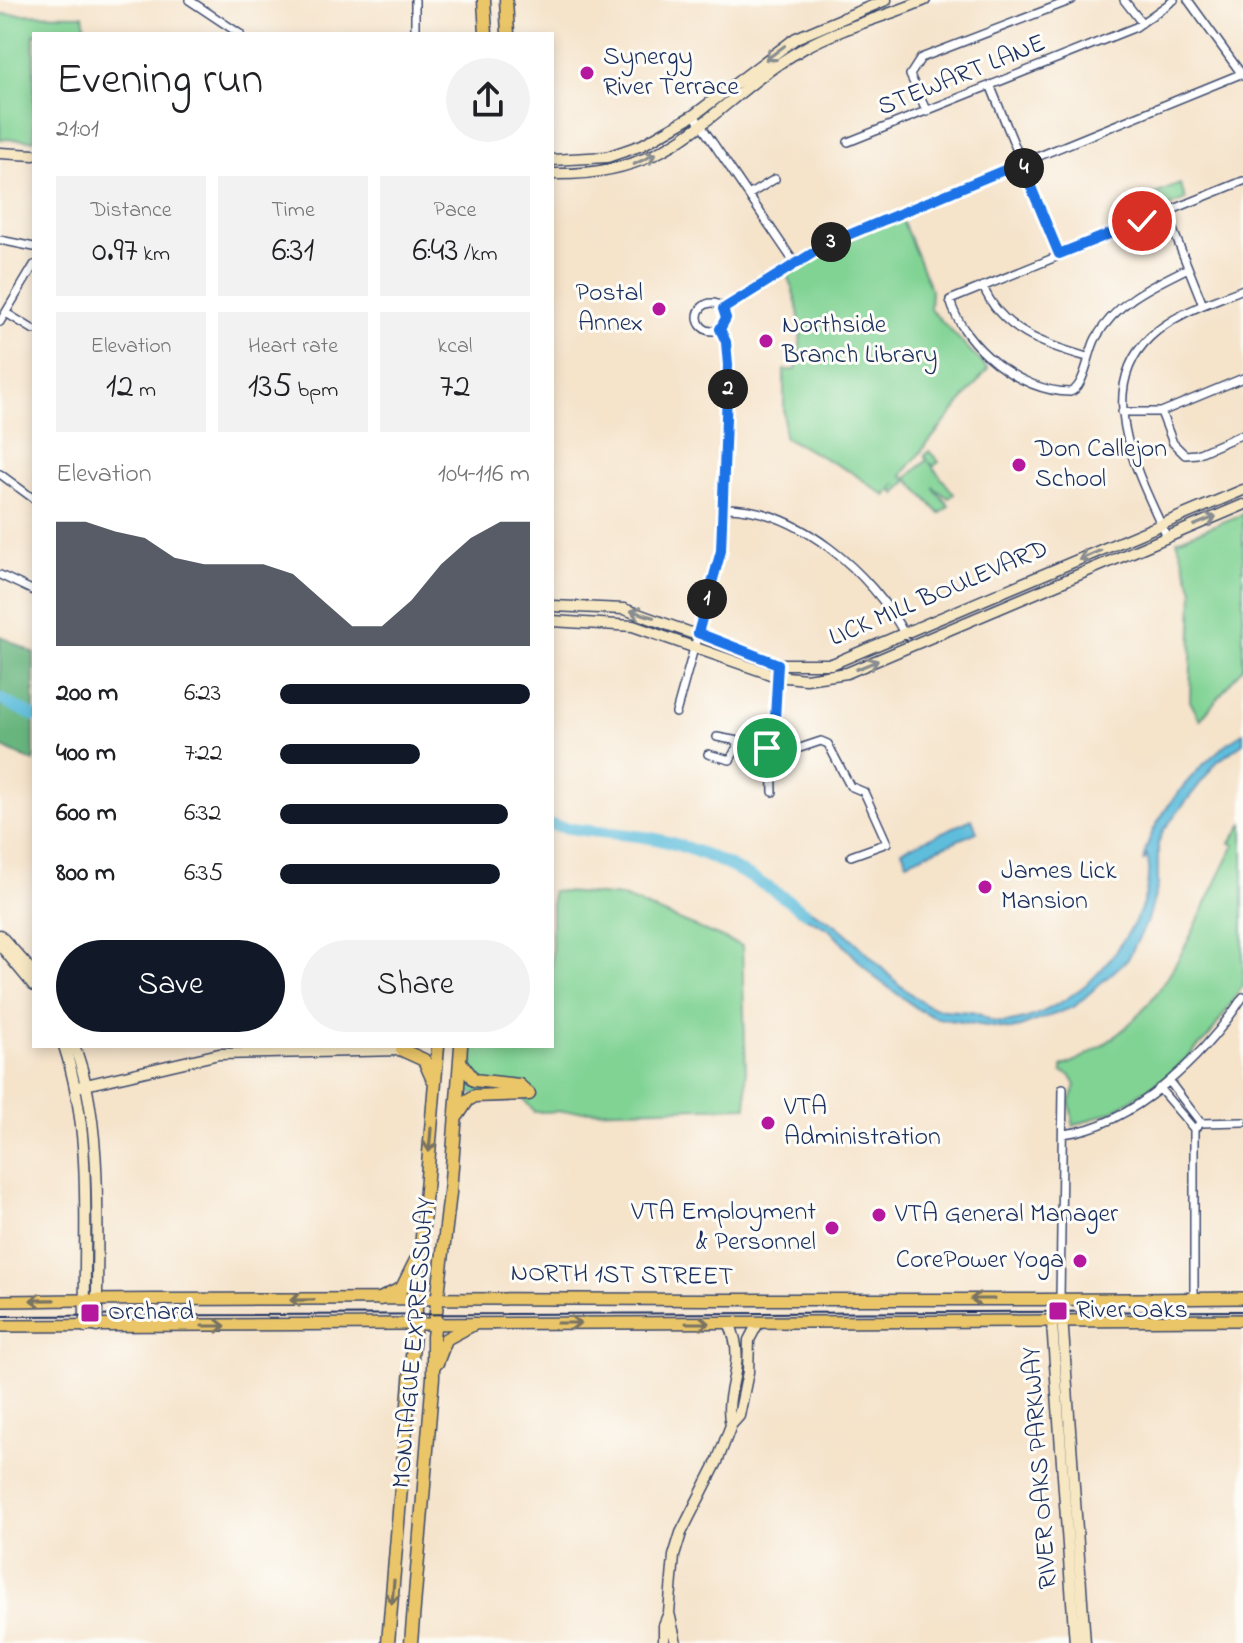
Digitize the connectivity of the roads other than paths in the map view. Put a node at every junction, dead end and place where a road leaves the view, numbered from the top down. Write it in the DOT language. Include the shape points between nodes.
graph roads {
  1 [pos="189,0"];
  2 [pos="415,0"];
  3 [pos="484,0"];
  4 [pos="506,0"];
  5 [pos="886,0"];
  6 [pos="925,0"];
  7 [pos="1072,0"];
  8 [pos="1124,0"];
  9 [pos="1174,0"];
  10 [pos="1188,0"];
  11 [pos="1142,23"];
  12 [pos="226,31"];
  13 [pos="415,32"];
  14 [pos="486,32"];
  15 [pos="508,32"];
  16 [pos="1242,75"];
  17 [pos="991,87"];
  18 [pos="927,112"];
  19 [pos="694,115"];
  20 [pos="703,126"];
  21 [pos="848,142"];
  22 [pos="0,153"];
  23 [pos="32,155"];
  24 [pos="554,160"];
  25 [pos="1021,163"];
  26 [pos="554,174"];
  27 [pos="775,179"];
  28 [pos="1243,181"];
  29 [pos="750,194"];
  30 [pos="1166,212"];
  31 [pos="0,240"];
  32 [pos="32,247"];
  33 [pos="1059,254"];
  34 [pos="794,262"];
  35 [pos="32,268"];
  36 [pos="1188,268"];
  37 [pos="983,286"];
  38 [pos="1243,289"];
  39 [pos="1203,305"];
  40 [pos="723,309"];
  41 [pos="6,313"];
  42 [pos="0,322"];
  43 [pos="32,329"];
  44 [pos="720,329"];
  45 [pos="1087,357"];
  46 [pos="1243,378"];
  47 [pos="1122,412"];
  48 [pos="1161,412"];
  49 [pos="1243,434"];
  50 [pos="0,474"];
  51 [pos="1243,490"];
  52 [pos="32,498"];
  53 [pos="1243,505"];
  54 [pos="723,508"];
  55 [pos="1161,524"];
  56 [pos="1167,537"];
  57 [pos="0,575"];
  58 [pos="32,590"];
  59 [pos="554,606"];
  60 [pos="554,621"];
  61 [pos="698,633"];
  62 [pos="905,635"];
  63 [pos="694,646"];
  64 [pos="778,664"];
  65 [pos="776,676"];
  66 [pos="676,713"];
  67 [pos="774,736"];
  68 [pos="717,737"];
  69 [pos="739,743"];
  70 [pos="772,748"];
  71 [pos="708,754"];
  72 [pos="773,792"];
  73 [pos="851,856"];
  74 [pos="2,940"];
  75 [pos="32,971"];
  76 [pos="32,983"];
  77 [pos="1243,997"];
  78 [pos="65,1048"];
  79 [pos="74,1048"];
  80 [pos="410,1048"];
  81 [pos="438,1048"];
  82 [pos="402,1050"];
  83 [pos="461,1052"];
  84 [pos="1169,1081"];
  85 [pos="82,1085"];
  86 [pos="1063,1088"];
  87 [pos="1159,1088"];
  88 [pos="434,1089"];
  89 [pos="457,1118"];
  90 [pos="1243,1122"];
  91 [pos="1197,1126"];
  92 [pos="1063,1134"];
  93 [pos="420,1250"];
  94 [pos="439,1297"];
  95 [pos="417,1298"];
  96 [pos="1194,1298"];
  97 [pos="1243,1298"];
  98 [pos="380,1299"];
  99 [pos="90,1300"];
  100 [pos="1060,1300"];
  101 [pos="0,1301"];
  102 [pos="1243,1320"];
  103 [pos="1058,1322"];
  104 [pos="729,1323"];
  105 [pos="758,1323"];
  106 [pos="474,1324"];
  107 [pos="414,1325"];
  108 [pos="435,1325"];
  109 [pos="0,1326"];
  110 [pos="91,1327"];
  111 [pos="433,1377"];
  112 [pos="731,1425"];
  113 [pos="669,1613"];
  114 [pos="388,1643"];
  115 [pos="411,1643"];
  116 [pos="664,1643"];
  117 [pos="676,1643"];
  118 [pos="1075,1643"];
  119 [pos="1085,1643"];
  1 -- 12 [label="street"];
  2 -- 13 [label="street"];
  3 -- 14 [label="highway"];
  4 -- 15 [label="highway"];
  5 -- 19 [label="main road, one-way" via="796,38"];
  6 -- 20 [label="main road" via="804,48"];
  7 -- 18 [label="street" via="921,58 910,75"];
  8 -- 11 [label="street"];
  9 -- 11 [label="street, STEWART LANE"];
  10 -- 16 [label="street"];
  11 -- 17 [label="street, STEWART LANE"];
  16 -- 25 [label="street"];
  17 -- 18 [label="street, STEWART LANE"];
  17 -- 25 [label="street"];
  18 -- 21 [label="street, STEWART LANE"];
  19 -- 20 [label="street"];
  19 -- 24 [label="main road" via="642,145 607,157"];
  26 -- 20 [label="main road, one-way" via="614,171 639,163"];
  20 -- 29 [label="street"];
  22 -- 23 [label="main road"];
  25 -- 33 [label="street"];
  25 -- 34 [label="street"];
  27 -- 29 [label="street"];
  28 -- 30 [label="street"];
  29 -- 34 [label="street"];
  30 -- 33 [label="street"];
  30 -- 36 [label="street"];
  31 -- 32 [label="street"];
  33 -- 37 [label="street"];
  34 -- 40 [label="street"];
  35 -- 41 [label="street"];
  36 -- 39 [label="street"];
  36 -- 45 [label="street" via="1126,302"];
  37 -- 45 [label="street" via="1010,323 1046,346"];
  37 -- 45 [label="street" via="950,300 955,319 982,353 1063,392 1076,390"];
  38 -- 39 [label="street"];
  39 -- 47 [label="street" via="1167,324 1138,349 1130,363"];
  40 -- 44 [label="street" via="726,318"];
  40 -- 44 [label="street" via="705,305 698,317 704,329"];
  41 -- 42 [label="street"];
  41 -- 43 [label="street"];
  44 -- 54 [label="street" via="728,353"];
  46 -- 48 [label="street"];
  47 -- 48 [label="street"];
  47 -- 55 [label="street" via="1127,439"];
  48 -- 49 [label="street" via="1173,443 1185,455"];
  50 -- 52 [label="street"];
  51 -- 55 [label="main road, LICK MILL BOULEVARD"];
  56 -- 53 [label="main road, LICK MILL BOULEVARD, one-way"];
  54 -- 61 [label="street" via="721,551"];
  54 -- 62 [label="street" via="758,511 828,549 875,592"];
  55 -- 56 [label="street"];
  55 -- 62 [label="main road, LICK MILL BOULEVARD, one-way"];
  65 -- 56 [label="main road, LICK MILL BOULEVARD, one-way" via="806,679 847,673"];
  57 -- 58 [label="street"];
  61 -- 59 [label="main road, LICK MILL BOULEVARD, one-way" via="624,609"];
  60 -- 63 [label="main road, LICK MILL BOULEVARD" via="633,626"];
  61 -- 63 [label="street"];
  61 -- 64 [label="main road, LICK MILL BOULEVARD"];
  62 -- 64 [label="main road, LICK MILL BOULEVARD" via="839,663"];
  63 -- 65 [label="main road, LICK MILL BOULEVARD"];
  63 -- 66 [label="street"];
  64 -- 65 [label="street"];
  65 -- 67 [label="street"];
  67 -- 70 [label="street"];
  67 -- 70 [label="street" via="767,738"];
  68 -- 69 [label="street"];
  69 -- 70 [label="street"];
  69 -- 71 [label="street" via="730,760"];
  70 -- 72 [label="street"];
  70 -- 73 [label="street" via="828,744 850,786 864,792 887,843"];
  74 -- 75 [label="main road"];
  74 -- 76 [label="main road"];
  77 -- 84 [label="street" via="1203,1052"];
  78 -- 85 [label="main road"];
  79 -- 85 [label="main road"];
  80 -- 82 [label="highway"];
  81 -- 88 [label="highway, MONTAGUE EXPRESSWAY"];
  82 -- 85 [label="main road" via="219,1054"];
  82 -- 88 [label="highway" via="424,1060"];
  83 -- 89 [label="highway, MONTAGUE EXPRESSWAY"];
  83 -- 89 [label="highway" via="463,1068 474,1080 519,1085 529,1094 475,1096"];
  84 -- 87 [label="street"];
  84 -- 91 [label="street"];
  85 -- 99 [label="main road"];
  86 -- 92 [label="street"];
  87 -- 91 [label="street"];
  87 -- 92 [label="street" via="1100,1123"];
  88 -- 93 [label="highway, MONTAGUE EXPRESSWAY, one-way"];
  89 -- 94 [label="highway, MONTAGUE EXPRESSWAY"];
  90 -- 91 [label="street"];
  91 -- 96 [label="street"];
  92 -- 100 [label="street"];
  93 -- 95 [label="highway, MONTAGUE EXPRESSWAY"];
  93 -- 98 [label="highway" via="402,1288"];
  94 -- 95 [label="main road, NORTH 1ST STREET"];
  100 -- 94 [label="main road, NORTH 1ST STREET, one-way"];
  94 -- 108 [label="highway, MONTAGUE EXPRESSWAY"];
  95 -- 98 [label="main road, NORTH 1ST STREET"];
  95 -- 107 [label="highway, MONTAGUE EXPRESSWAY"];
  96 -- 97 [label="main road, NORTH 1ST STREET"];
  96 -- 100 [label="main road, NORTH 1ST STREET"];
  98 -- 99 [label="main road, NORTH 1ST STREET, one-way"];
  99 -- 101 [label="main road, NORTH 1ST STREET, one-way"];
  99 -- 110 [label="main road"];
  100 -- 103 [label="main road, RIVER OAKS PARKWAY"];
  102 -- 103 [label="main road, NORTH 1ST STREET"];
  103 -- 105 [label="main road, NORTH 1ST STREET"];
  103 -- 118 [label="main road, RIVER OAKS PARKWAY"];
  103 -- 119 [label="main road, RIVER OAKS PARKWAY"];
  104 -- 105 [label="main road, NORTH 1ST STREET"];
  106 -- 104 [label="main road, NORTH 1ST STREET, one-way"];
  104 -- 112 [label="main road" via="738,1351 728,1413"];
  105 -- 112 [label="main road" via="749,1340 745,1397"];
  106 -- 108 [label="main road, NORTH 1ST STREET"];
  106 -- 111 [label="highway" via="446,1339"];
  107 -- 108 [label="main road, NORTH 1ST STREET"];
  110 -- 107 [label="main road, NORTH 1ST STREET, one-way"];
  107 -- 114 [label="highway, MONTAGUE EXPRESSWAY, one-way"];
  108 -- 111 [label="highway, MONTAGUE EXPRESSWAY"];
  109 -- 110 [label="main road, NORTH 1ST STREET"];
  111 -- 115 [label="highway, MONTAGUE EXPRESSWAY"];
  112 -- 113 [label="main road" via="681,1533 671,1570"];
  113 -- 116 [label="main road"];
  113 -- 117 [label="main road"];
}
